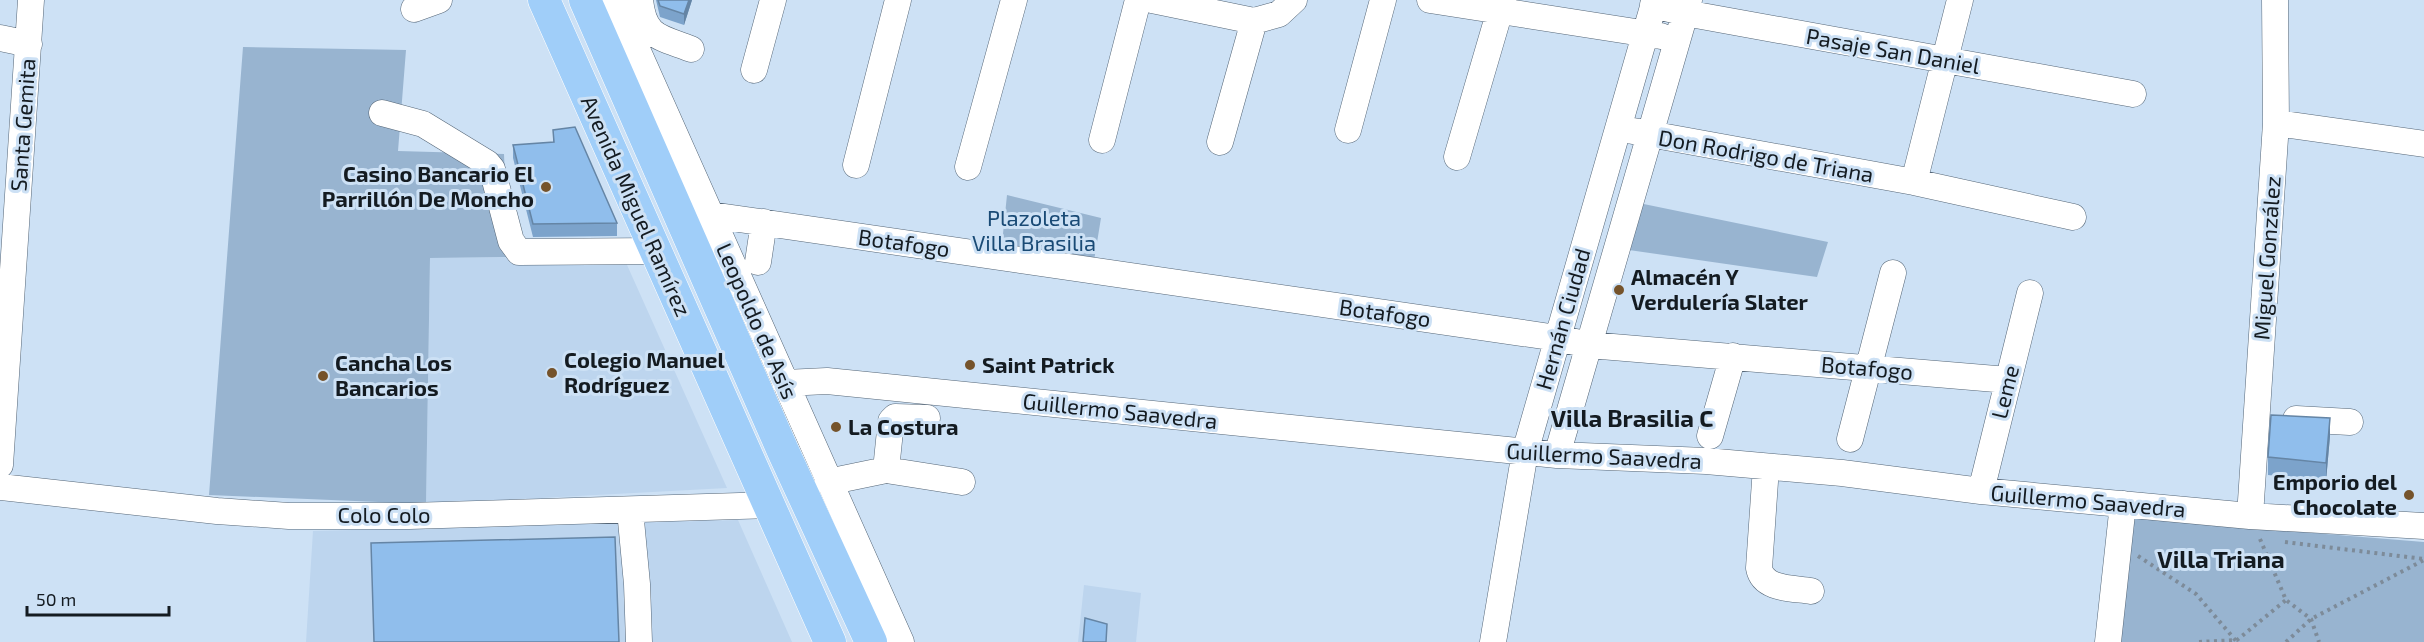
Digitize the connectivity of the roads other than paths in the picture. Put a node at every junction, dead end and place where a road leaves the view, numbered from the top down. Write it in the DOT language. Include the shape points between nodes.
graph roads {
  1 [pos="32,0"];
  2 [pos="439,0"];
  3 [pos="544,0"];
  4 [pos="585,0"];
  5 [pos="615,0"];
  6 [pos="640,0"];
  7 [pos="773,0"];
  8 [pos="898,0"];
  9 [pos="1014,0"];
  10 [pos="1138,0"];
  11 [pos="1152,0"];
  12 [pos="1294,0"];
  13 [pos="1383,0"];
  14 [pos="1430,0"];
  15 [pos="1960,0"];
  16 [pos="2275,0"];
  17 [pos="1654,2"];
  18 [pos="1501,6"];
  19 [pos="1687,7"];
  20 [pos="414,9"];
  21 [pos="1254,21"];
  22 [pos="1645,32"];
  23 [pos="0,38"];
  24 [pos="1677,40"];
  25 [pos="29,44"];
  26 [pos="691,49"];
  27 [pos="1945,61"];
  28 [pos="754,70"];
  29 [pos="2133,94"];
  30 [pos="382,114"];
  31 [pos="2276,123"];
  32 [pos="1618,127"];
  33 [pos="1348,130"];
  34 [pos="1650,136"];
  35 [pos="1102,140"];
  36 [pos="1220,142"];
  37 [pos="2424,144"];
  38 [pos="1457,157"];
  39 [pos="856,165"];
  40 [pos="968,167"];
  41 [pos="1914,182"];
  42 [pos="711,216"];
  43 [pos="2073,217"];
  44 [pos="764,222"];
  45 [pos="656,251"];
  46 [pos="758,262"];
  47 [pos="1893,273"];
  48 [pos="2030,293"];
  49 [pos="1557,338"];
  50 [pos="1589,345"];
  51 [pos="1733,356"];
  52 [pos="1868,368"];
  53 [pos="2008,381"];
  54 [pos="785,383"];
  55 [pos="2257,417"];
  56 [pos="927,418"];
  57 [pos="2350,422"];
  58 [pos="1710,436"];
  59 [pos="1850,439"];
  60 [pos="1525,452"];
  61 [pos="1557,455"];
  62 [pos="0,465"];
  63 [pos="1766,466"];
  64 [pos="886,470"];
  65 [pos="828,482"];
  66 [pos="962,482"];
  67 [pos="0,487"];
  68 [pos="1981,491"];
  69 [pos="2123,504"];
  70 [pos="769,505"];
  71 [pos="630,510"];
  72 [pos="2250,516"];
  73 [pos="2424,526"];
  74 [pos="1811,591"];
  75 [pos="854,605"];
  76 [pos="639,642"];
  77 [pos="830,642"];
  78 [pos="871,642"];
  79 [pos="901,642"];
  80 [pos="1493,642"];
  81 [pos="2108,642"];
  1 -- 25 [label="street, Santa Gemita"];
  2 -- 20 [label="street"];
  3 -- 45 [label="main road, Avenida Miguel Ramírez"];
  4 -- 75 [label="main road, Avenida Miguel Ramírez"];
  5 -- 42 [label="street, Leopoldo de Asís"];
  6 -- 26 [label="street" via="644,23 653,34"];
  7 -- 28 [label="street"];
  8 -- 39 [label="street"];
  9 -- 40 [label="street"];
  10 -- 35 [label="street"];
  11 -- 21 [label="street"];
  12 -- 21 [label="street" via="1279,14"];
  13 -- 33 [label="street"];
  14 -- 18 [label="street"];
  15 -- 27 [label="street"];
  16 -- 31 [label="street, Miguel González"];
  17 -- 19 [label="street, Pasaje San Daniel"];
  17 -- 22 [label="street, Hernán Ciudad"];
  18 -- 22 [label="street"];
  18 -- 38 [label="street"];
  19 -- 24 [label="street, Hernán Ciudad"];
  19 -- 27 [label="street, Pasaje San Daniel"];
  21 -- 36 [label="street"];
  22 -- 24 [label="street"];
  22 -- 32 [label="street, Hernán Ciudad"];
  23 -- 25 [label="street"];
  24 -- 34 [label="street, Hernán Ciudad"];
  25 -- 62 [label="street, Santa Gemita"];
  27 -- 29 [label="street, Pasaje San Daniel"];
  27 -- 41 [label="street"];
  30 -- 45 [label="street" via="423,124 492,169 510,241 519,252"];
  31 -- 37 [label="street"];
  31 -- 55 [label="street, Miguel González"];
  32 -- 34 [label="street, Don Rodrigo de Triana"];
  32 -- 49 [label="street, Hernán Ciudad"];
  34 -- 41 [label="street, Don Rodrigo de Triana"];
  34 -- 50 [label="street, Hernán Ciudad"];
  41 -- 43 [label="street, Don Rodrigo de Triana"];
  42 -- 44 [label="street, Botafogo"];
  42 -- 54 [label="street, Leopoldo de Asís"];
  44 -- 46 [label="street"];
  44 -- 49 [label="street, Botafogo"];
  45 -- 70 [label="main road, Avenida Miguel Ramírez"];
  47 -- 52 [label="street"];
  48 -- 53 [label="street, Leme"];
  49 -- 50 [label="street, Botafogo"];
  49 -- 60 [label="street, Hernán Ciudad"];
  50 -- 51 [label="street, Botafogo"];
  50 -- 61 [label="street, Hernán Ciudad"];
  51 -- 52 [label="street, Botafogo"];
  51 -- 58 [label="street"];
  52 -- 53 [label="street, Botafogo"];
  52 -- 59 [label="street"];
  53 -- 68 [label="street, Leme"];
  54 -- 60 [label="street, Guillermo Saavedra" via="827,381"];
  54 -- 65 [label="street, Leopoldo de Asís"];
  55 -- 57 [label="street"];
  55 -- 72 [label="street, Miguel González"];
  56 -- 64 [label="street" via="895,417 891,421"];
  60 -- 61 [label="street, Guillermo Saavedra"];
  60 -- 80 [label="street, Hernán Ciudad"];
  61 -- 63 [label="street, Guillermo Saavedra"];
  63 -- 68 [label="street, Guillermo Saavedra"];
  63 -- 74 [label="street" via="1761,577 1767,583"];
  64 -- 65 [label="street"];
  64 -- 66 [label="street"];
  65 -- 79 [label="street, Leopoldo de Asís"];
  67 -- 71 [label="street, Colo Colo" via="217,512 289,516"];
  68 -- 69 [label="street, Guillermo Saavedra"];
  69 -- 72 [label="street, Guillermo Saavedra"];
  69 -- 81 [label="street"];
  70 -- 71 [label="street, Colo Colo"];
  70 -- 75 [label="main road" via="821,577 836,594"];
  70 -- 77 [label="main road, Avenida Miguel Ramírez"];
  71 -- 76 [label="street"];
  72 -- 73 [label="street, Guillermo Saavedra"];
  75 -- 78 [label="main road, Avenida Miguel Ramírez"];
}
